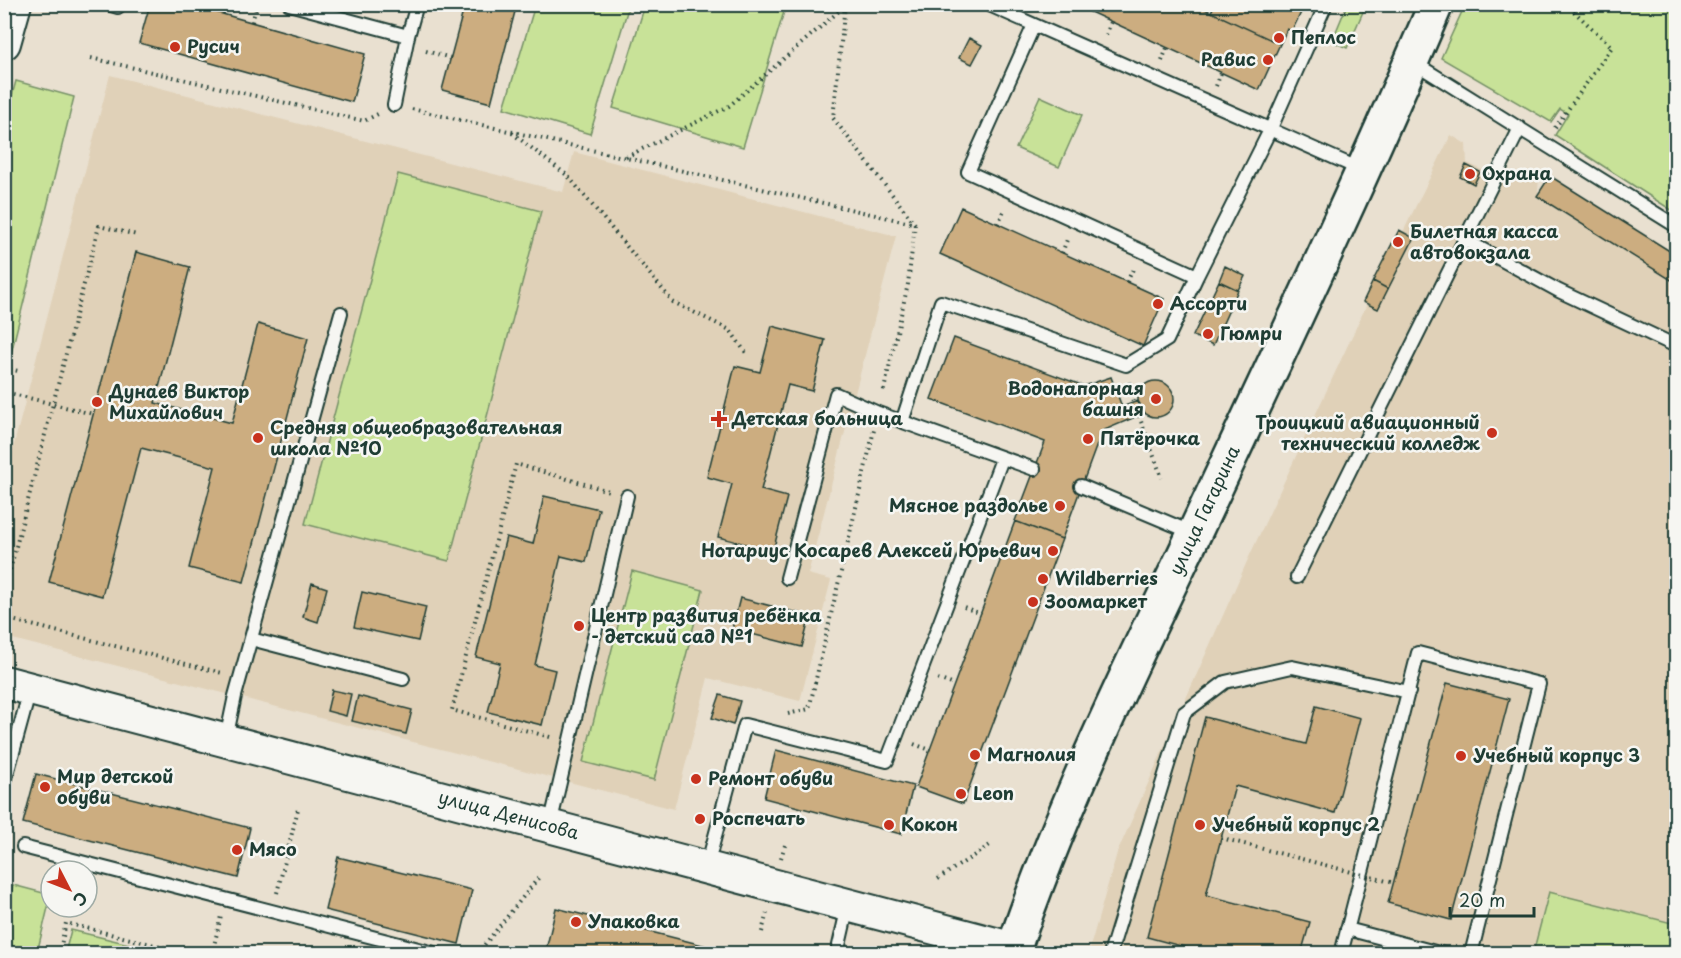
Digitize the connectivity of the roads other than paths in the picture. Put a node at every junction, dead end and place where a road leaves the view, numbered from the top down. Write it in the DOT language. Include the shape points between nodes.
graph roads {
  1 [pos="15,4"];
  2 [pos="108,4"];
  3 [pos="119,4"];
  4 [pos="289,4"];
  5 [pos="417,4"];
  6 [pos="987,4"];
  7 [pos="1326,4"];
  8 [pos="1436,4"];
  9 [pos="1034,25"];
  10 [pos="407,41"];
  11 [pos="4,43"];
  12 [pos="1412,61"];
  13 [pos="394,105"];
  14 [pos="1271,128"];
  15 [pos="1520,128"];
  16 [pos="1363,170"];
  17 [pos="1677,226"];
  18 [pos="1465,240"];
  19 [pos="1197,276"];
  20 [pos="340,313"];
  21 [pos="1677,346"];
  22 [pos="902,422"];
  23 [pos="1002,459"];
  24 [pos="1034,469"];
  25 [pos="1081,486"];
  26 [pos="627,496"];
  27 [pos="1194,533"];
  28 [pos="1297,577"];
  29 [pos="787,578"];
  30 [pos="251,639"];
  31 [pos="403,679"];
  32 [pos="17,685"];
  33 [pos="1408,692"];
  34 [pos="226,740"];
  35 [pos="4,785"];
  36 [pos="549,826"];
  37 [pos="23,847"];
  38 [pos="706,867"];
  39 [pos="848,905"];
  40 [pos="1347,929"];
  41 [pos="1013,951"];
  42 [pos="438,954"];
  43 [pos="837,954"];
  44 [pos="1110,954"];
  45 [pos="1341,954"];
  46 [pos="1443,954"];
  47 [pos="1471,954"];
  1 -- 11 [label="street"];
  2 -- 3 [label="lane"];
  4 -- 10 [label="lane"];
  5 -- 10 [label="lane"];
  6 -- 9 [label="lane"];
  7 -- 14 [label="lane"];
  8 -- 12 [label="main road, улица Гагарина"];
  9 -- 14 [label="lane"];
  9 -- 19 [label="lane" via="968,172"];
  10 -- 13 [label="lane"];
  12 -- 15 [label="lane"];
  12 -- 16 [label="main road, улица Гагарина"];
  14 -- 16 [label="lane"];
  14 -- 19 [label="lane"];
  15 -- 17 [label="lane"];
  15 -- 18 [label="lane"];
  16 -- 27 [label="main road, улица Гагарина"];
  18 -- 21 [label="lane" via="1559,291"];
  18 -- 28 [label="lane"];
  19 -- 22 [label="lane" via="1167,340 1126,365 941,302"];
  20 -- 30 [label="lane"];
  22 -- 23 [label="lane"];
  22 -- 29 [label="lane" via="836,394"];
  23 -- 24 [label="lane"];
  23 -- 38 [label="lane" via="887,761 745,725"];
  25 -- 27 [label="lane"];
  26 -- 36 [label="lane"];
  27 -- 41 [label="main road, улица Гагарина" via="1098,733"];
  30 -- 31 [label="lane"];
  30 -- 34 [label="lane"];
  32 -- 34 [label="street, улица Денисова"];
  32 -- 35 [label="lane"];
  33 -- 40 [label="lane"];
  33 -- 44 [label="lane" via="1292,667 1225,682 1184,713"];
  33 -- 47 [label="lane" via="1418,653 1539,684"];
  34 -- 36 [label="street, улица Денисова"];
  36 -- 38 [label="street, улица Денисова"];
  37 -- 42 [label="lane"];
  38 -- 39 [label="street, улица Денисова"];
  39 -- 41 [label="street, улица Денисова"];
  39 -- 43 [label="lane"];
  40 -- 45 [label="lane"];
  40 -- 46 [label="lane"];
}
